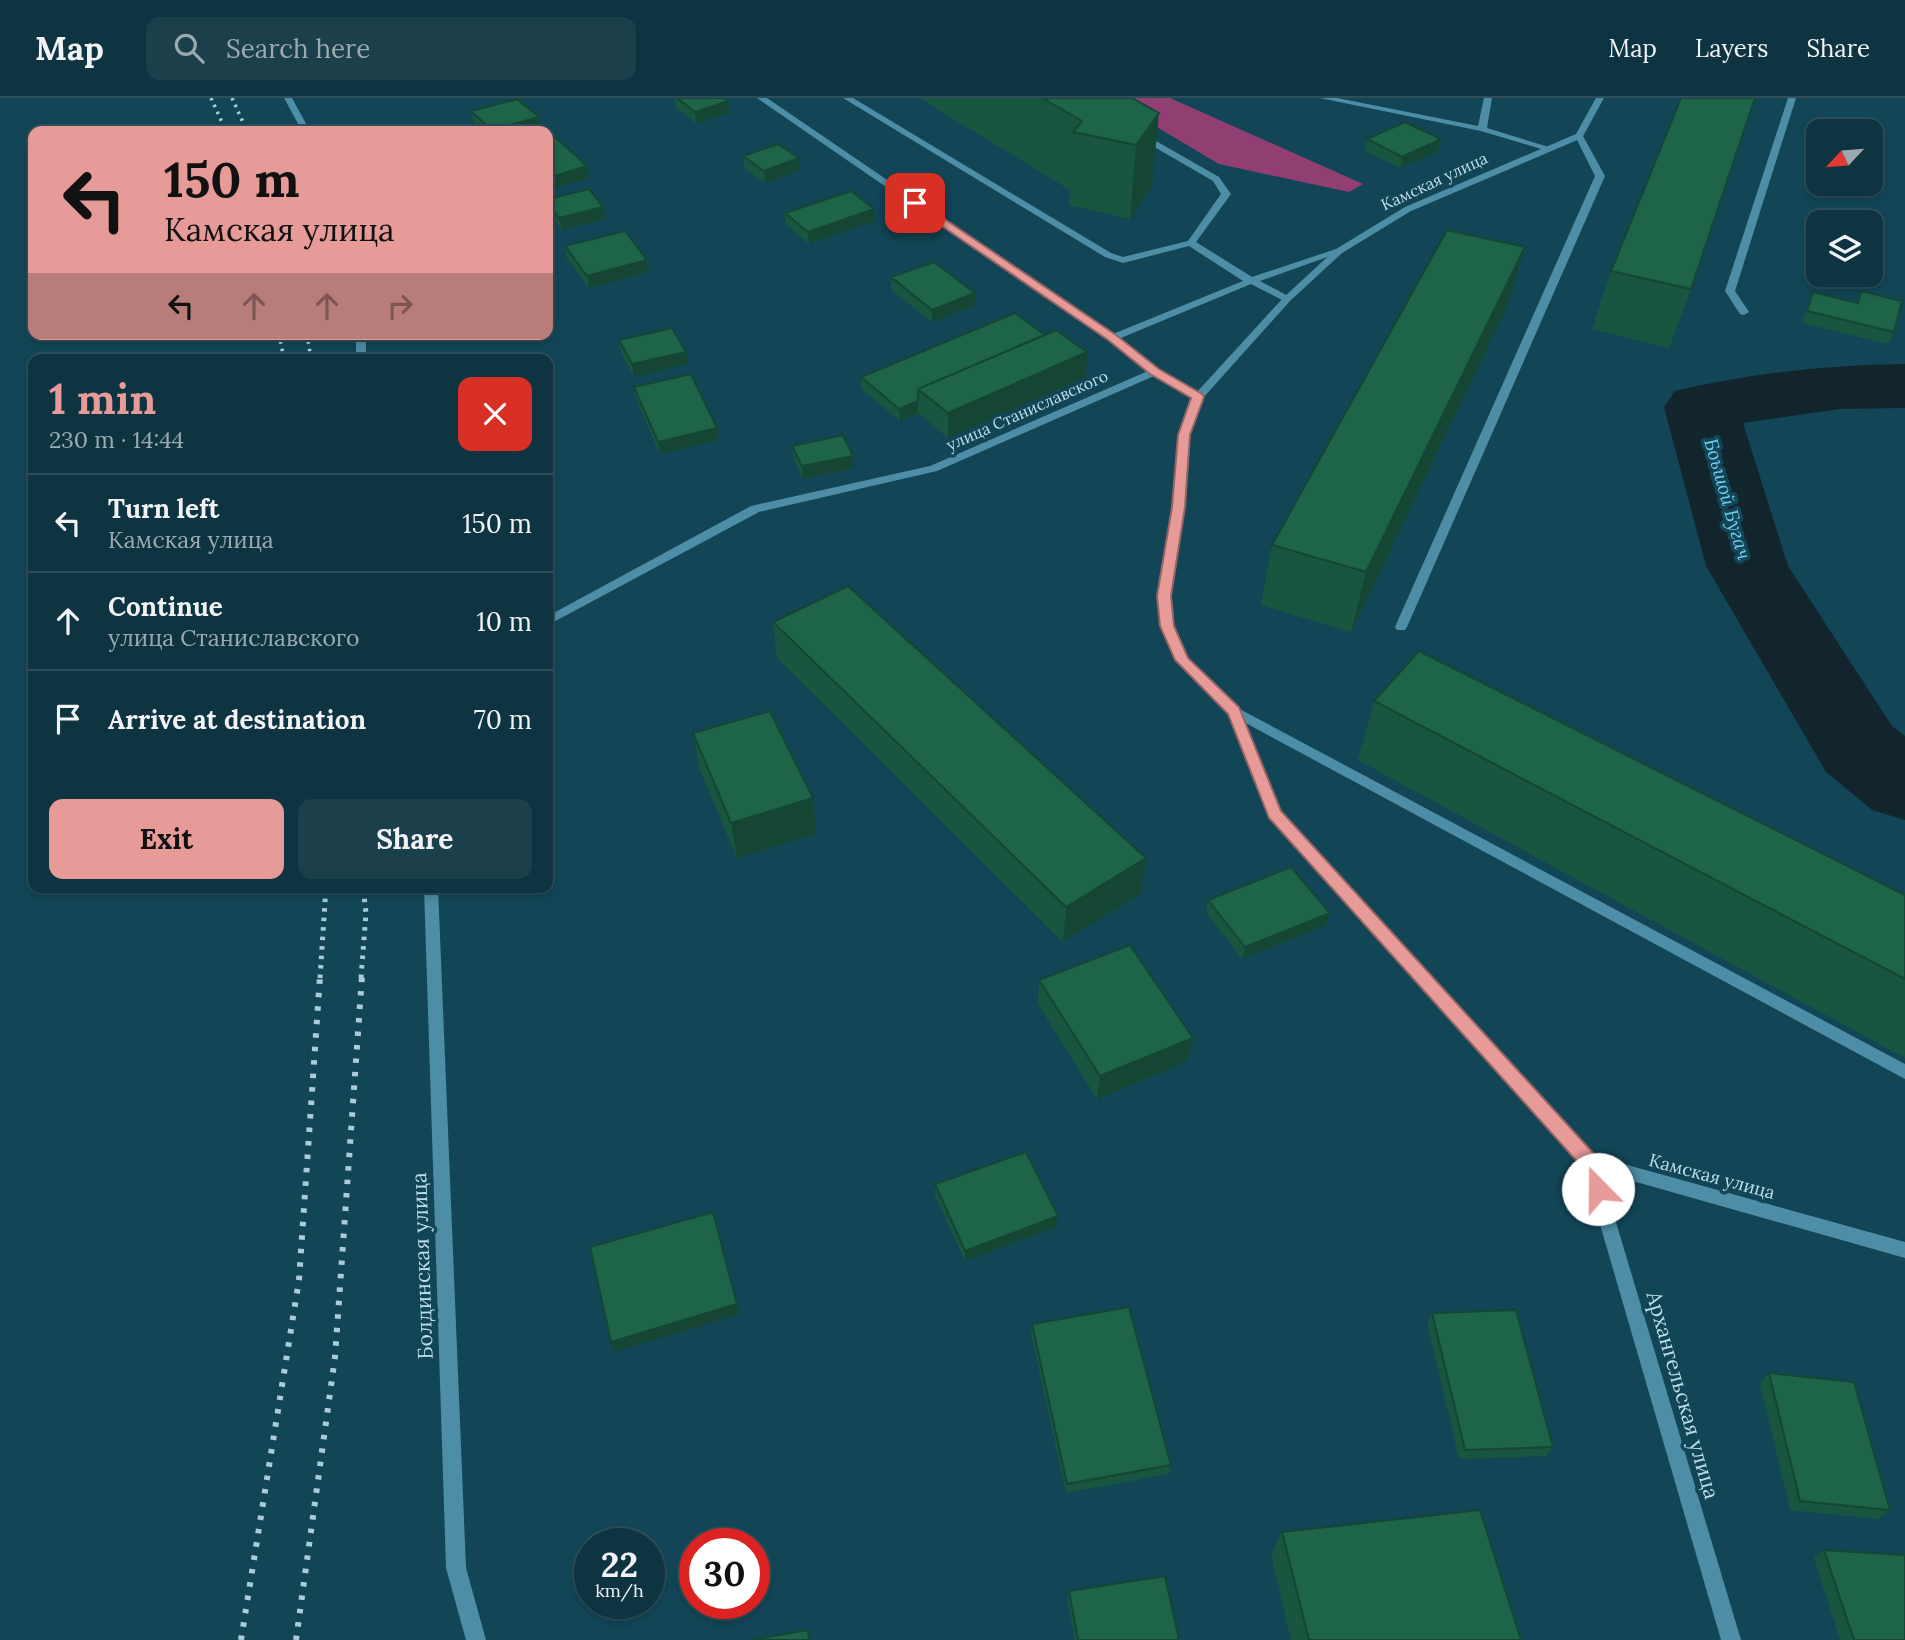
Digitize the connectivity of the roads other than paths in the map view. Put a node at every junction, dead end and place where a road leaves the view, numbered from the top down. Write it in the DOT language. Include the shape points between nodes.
graph roads {
  1 [pos="288,98"];
  2 [pos="761,98"];
  3 [pos="847,98"];
  4 [pos="1324,98"];
  5 [pos="1488,98"];
  6 [pos="1600,98"];
  7 [pos="1792,98"];
  8 [pos="303,126"];
  9 [pos="1130,129"];
  10 [pos="1482,129"];
  11 [pos="1579,136"];
  12 [pos="1548,148"];
  13 [pos="1191,243"];
  14 [pos="1339,251"];
  15 [pos="1251,281"];
  16 [pos="1287,299"];
  17 [pos="1744,312"];
  18 [pos="1112,338"];
  19 [pos="1154,372"];
  20 [pos="1198,397"];
  21 [pos="553,618"];
  22 [pos="1401,627"];
  23 [pos="1234,711"];
  24 [pos="431,893"];
  25 [pos="1905,1072"];
  26 [pos="1590,1163"];
  27 [pos="1905,1250"];
  28 [pos="476,1640"];
  29 [pos="1731,1640"];
  1 -- 8 [label="street"];
  2 -- 18 [label="street"];
  3 -- 13 [label="street" via="1108,255 1123,260"];
  4 -- 10 [label="street"];
  5 -- 10 [label="street"];
  6 -- 11 [label="street"];
  7 -- 17 [label="street" via="1730,291"];
  9 -- 13 [label="street" via="1223,187 1226,194"];
  10 -- 12 [label="street"];
  11 -- 12 [label="street, Камская улица"];
  11 -- 22 [label="street" via="1600,176"];
  12 -- 14 [label="street, Камская улица" via="1408,209"];
  13 -- 15 [label="street"];
  14 -- 15 [label="street"];
  14 -- 16 [label="street, Камская улица"];
  15 -- 16 [label="street"];
  15 -- 18 [label="street"];
  16 -- 20 [label="street, Камская улица"];
  18 -- 19 [label="street"];
  19 -- 20 [label="street"];
  19 -- 21 [label="street, улица Станиславского" via="933,469 755,509"];
  20 -- 23 [label="street, Камская улица" via="1184,435 1164,596 1167,626 1182,660"];
  23 -- 25 [label="street"];
  23 -- 26 [label="street, Камская улица" via="1274,814"];
  24 -- 28 [label="street, Болдинская улица" via="456,1568"];
  26 -- 27 [label="street, Камская улица"];
  26 -- 29 [label="street, Архангельская улица"];
}
